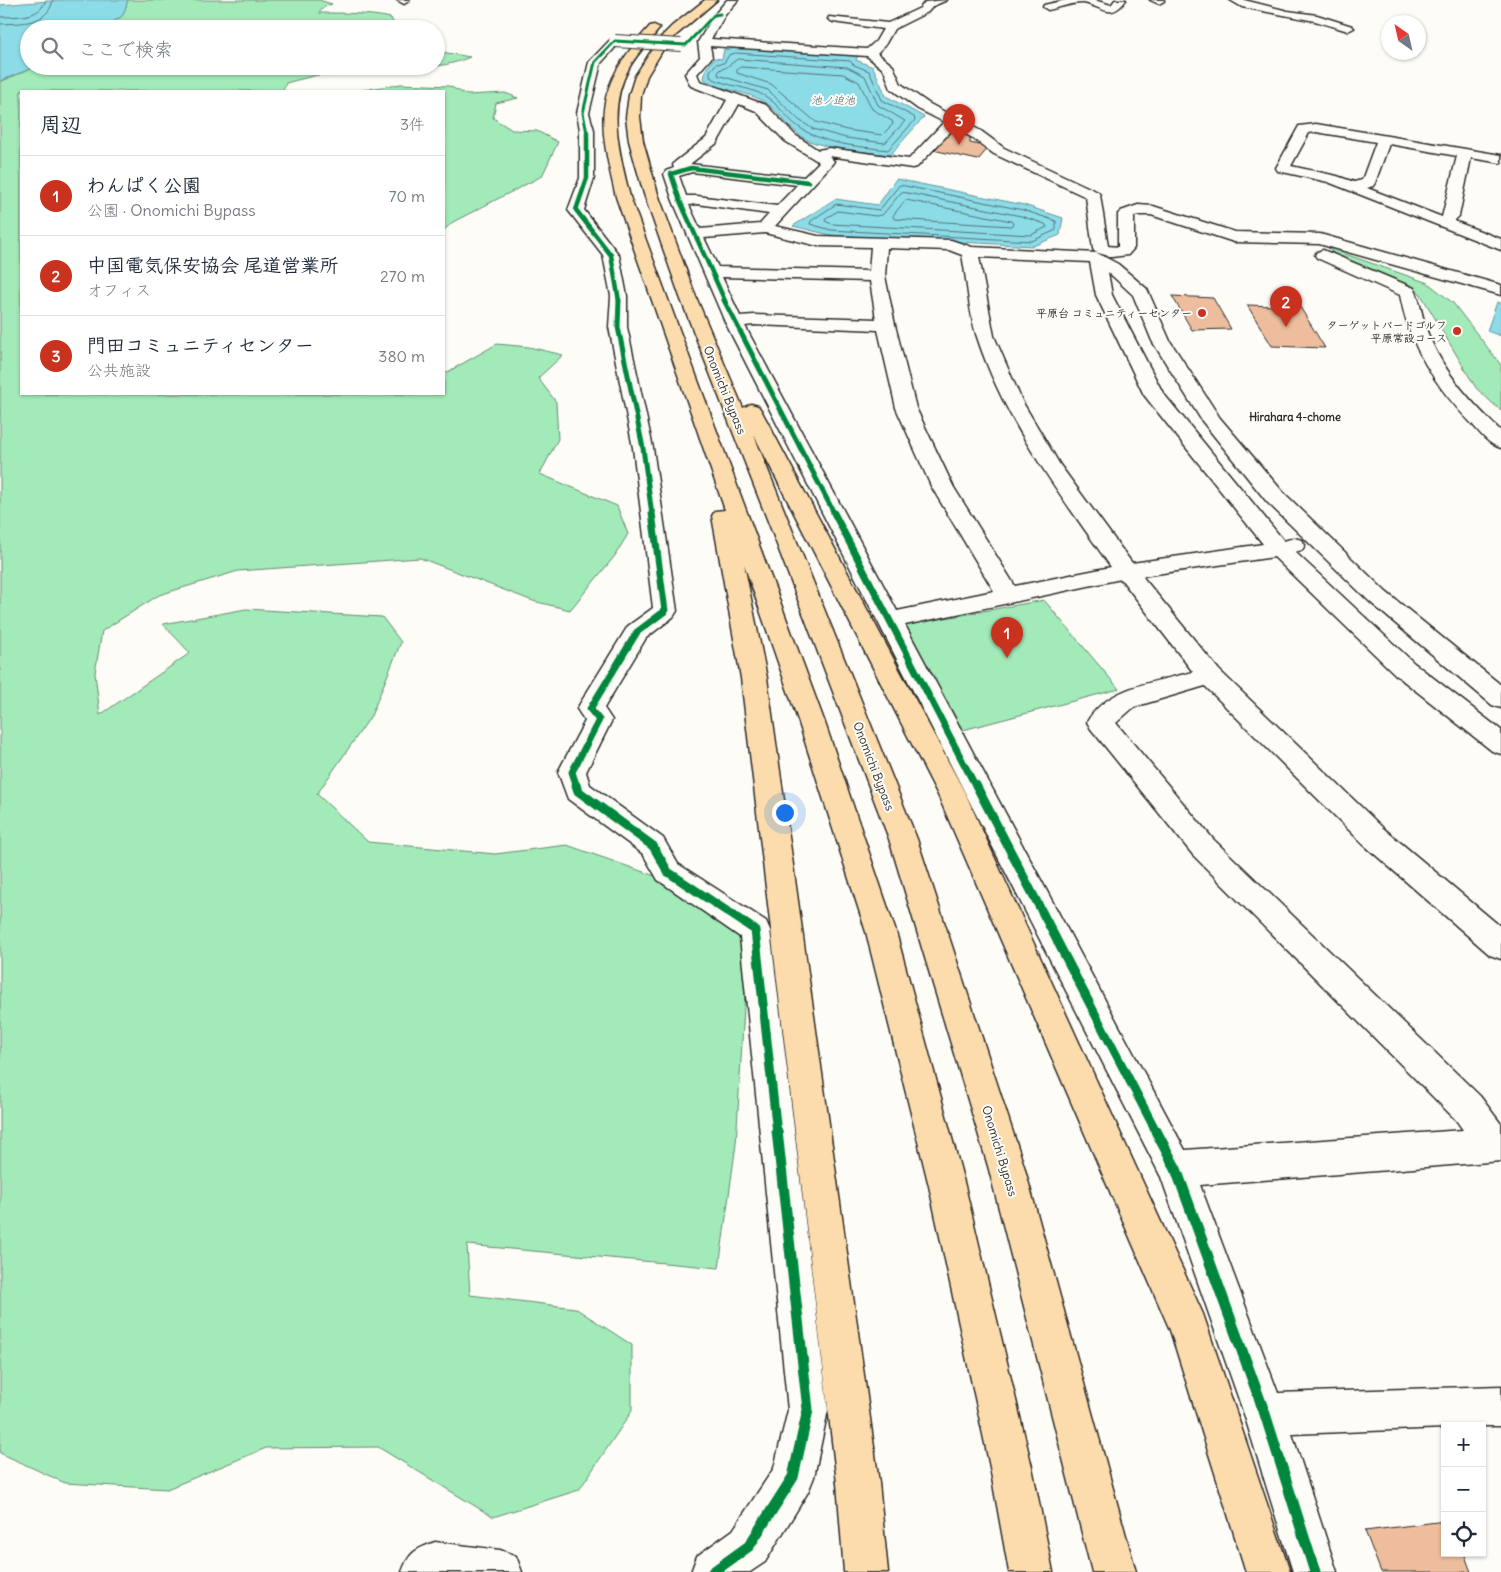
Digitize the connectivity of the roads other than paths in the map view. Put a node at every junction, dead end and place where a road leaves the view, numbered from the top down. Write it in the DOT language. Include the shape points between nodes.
graph roads {
  1 [pos="692,0"];
  2 [pos="732,0"];
  3 [pos="937,0"];
  4 [pos="1082,0"];
  5 [pos="1121,0"];
  6 [pos="1235,0"];
  7 [pos="716,7"];
  8 [pos="1048,7"];
  9 [pos="1106,8"];
  10 [pos="1095,16"];
  11 [pos="833,19"];
  12 [pos="890,27"];
  13 [pos="1348,28"];
  14 [pos="704,42"];
  15 [pos="870,53"];
  16 [pos="738,100"];
  17 [pos="952,122"];
  18 [pos="1384,140"];
  19 [pos="1465,153"];
  20 [pos="816,154"];
  21 [pos="1501,159"];
  22 [pos="682,170"];
  23 [pos="808,182"];
  24 [pos="1354,187"];
  25 [pos="680,201"];
  26 [pos="780,211"];
  27 [pos="1444,223"];
  28 [pos="765,228"];
  29 [pos="695,234"];
  30 [pos="1286,238"];
  31 [pos="879,243"];
  32 [pos="1501,245"];
  33 [pos="970,252"];
  34 [pos="1098,258"];
  35 [pos="711,272"];
  36 [pos="877,276"];
  37 [pos="1501,290"];
  38 [pos="1141,293"];
  39 [pos="1104,295"];
  40 [pos="688,297"];
  41 [pos="734,322"];
  42 [pos="886,325"];
  43 [pos="707,430"];
  44 [pos="1501,442"];
  45 [pos="1315,538"];
  46 [pos="1279,549"];
  47 [pos="1126,571"];
  48 [pos="1009,596"];
  49 [pos="890,620"];
  50 [pos="1210,676"];
  51 [pos="1501,699"];
  52 [pos="1501,744"];
  53 [pos="1501,946"];
  54 [pos="1498,1145"];
  55 [pos="1176,1169"];
  56 [pos="1501,1406"];
  57 [pos="1266,1414"];
  58 [pos="424,1572"];
  59 [pos="500,1572"];
  60 [pos="713,1572"];
  61 [pos="866,1572"];
  62 [pos="1031,1572"];
  63 [pos="1114,1572"];
  64 [pos="1268,1572"];
  65 [pos="1315,1572"];
  1 -- 43 [label="highway" via="656,26 628,58 618,75 609,118 610,143 623,197"];
  2 -- 7 [label="street"];
  3 -- 12 [label="street"];
  4 -- 8 [label="street"];
  4 -- 9 [label="street"];
  5 -- 9 [label="street" via="1114,8"];
  6 -- 13 [label="street"];
  7 -- 14 [label="street"];
  7 -- 40 [label="highway, Onomichi Bypass" via="676,28 650,59 640,76 635,95 636,141 651,194"];
  7 -- 60 [label="street, bridge" via="714,15 686,45 615,41 595,62 582,113 587,130 587,178 576,210 611,255 619,296 618,327 643,448 665,611 637,632 590,709 599,720 572,772 578,791 653,846 668,872 754,930 808,1410 793,1477 750,1546"];
  9 -- 10 [label="street" via="1107,11"];
  11 -- 12 [label="street"];
  12 -- 15 [label="street" via="881,43"];
  14 -- 15 [label="street"];
  14 -- 16 [label="street" via="706,57 691,74 695,83"];
  15 -- 17 [label="street" via="889,69 895,86"];
  16 -- 20 [label="street" via="761,108 790,138"];
  16 -- 22 [label="street" via="732,102 712,140 680,165"];
  17 -- 20 [label="street" via="912,164 829,152"];
  17 -- 30 [label="street" via="999,150 1093,195 1101,249 1122,252 1126,248 1126,214 1138,210 1234,237"];
  18 -- 19 [label="street"];
  18 -- 24 [label="street" via="1368,183"];
  18 -- 24 [label="street" via="1316,128 1304,130 1283,168"];
  19 -- 21 [label="street"];
  19 -- 27 [label="street" via="1451,216"];
  20 -- 23 [label="street" via="827,161"];
  22 -- 23 [label="street" via="691,168"];
  22 -- 25 [label="street" via="671,174"];
  23 -- 26 [label="street"];
  24 -- 27 [label="street"];
  25 -- 26 [label="street" via="698,200"];
  25 -- 29 [label="street"];
  26 -- 28 [label="street"];
  27 -- 32 [label="street"];
  28 -- 29 [label="street"];
  28 -- 31 [label="street" via="818,241"];
  29 -- 35 [label="street"];
  30 -- 37 [label="street" via="1320,239"];
  30 -- 44 [label="street" via="1408,292 1410,313 1424,349 1438,371"];
  31 -- 33 [label="street" via="951,245"];
  31 -- 36 [label="street"];
  33 -- 34 [label="street"];
  33 -- 47 [label="street" via="985,336 1012,401 1051,466"];
  34 -- 38 [label="street"];
  34 -- 39 [label="street"];
  35 -- 36 [label="street"];
  35 -- 41 [label="street"];
  36 -- 42 [label="street"];
  38 -- 39 [label="street"];
  38 -- 45 [label="street" via="1161,341 1212,421 1275,497"];
  39 -- 46 [label="street" via="1154,395"];
  40 -- 63 [label="highway, Onomichi Bypass" via="903,839 1006,1166"];
  40 -- 64 [label="highway" via="956,804 1189,1328"];
  41 -- 42 [label="street"];
  41 -- 49 [label="street"];
  42 -- 48 [label="street" via="906,408 942,486"];
  43 -- 61 [label="highway" via="754,678 858,1482"];
  43 -- 62 [label="highway" via="812,723 881,932 947,1186 1011,1467"];
  45 -- 46 [label="street"];
  45 -- 51 [label="street" via="1378,598"];
  46 -- 47 [label="street"];
  46 -- 52 [label="street" via="1406,670"];
  47 -- 48 [label="street"];
  47 -- 50 [label="street"];
  48 -- 49 [label="street"];
  49 -- 55 [label="street"];
  50 -- 53 [label="street" via="1373,836"];
  50 -- 54 [label="street" via="1125,700 1100,722 1203,847 1468,1108"];
  54 -- 55 [label="street"];
  55 -- 57 [label="street"];
  56 -- 57 [label="street"];
  57 -- 65 [label="street"];
  58 -- 59 [label="street" via="435,1564"];
}
